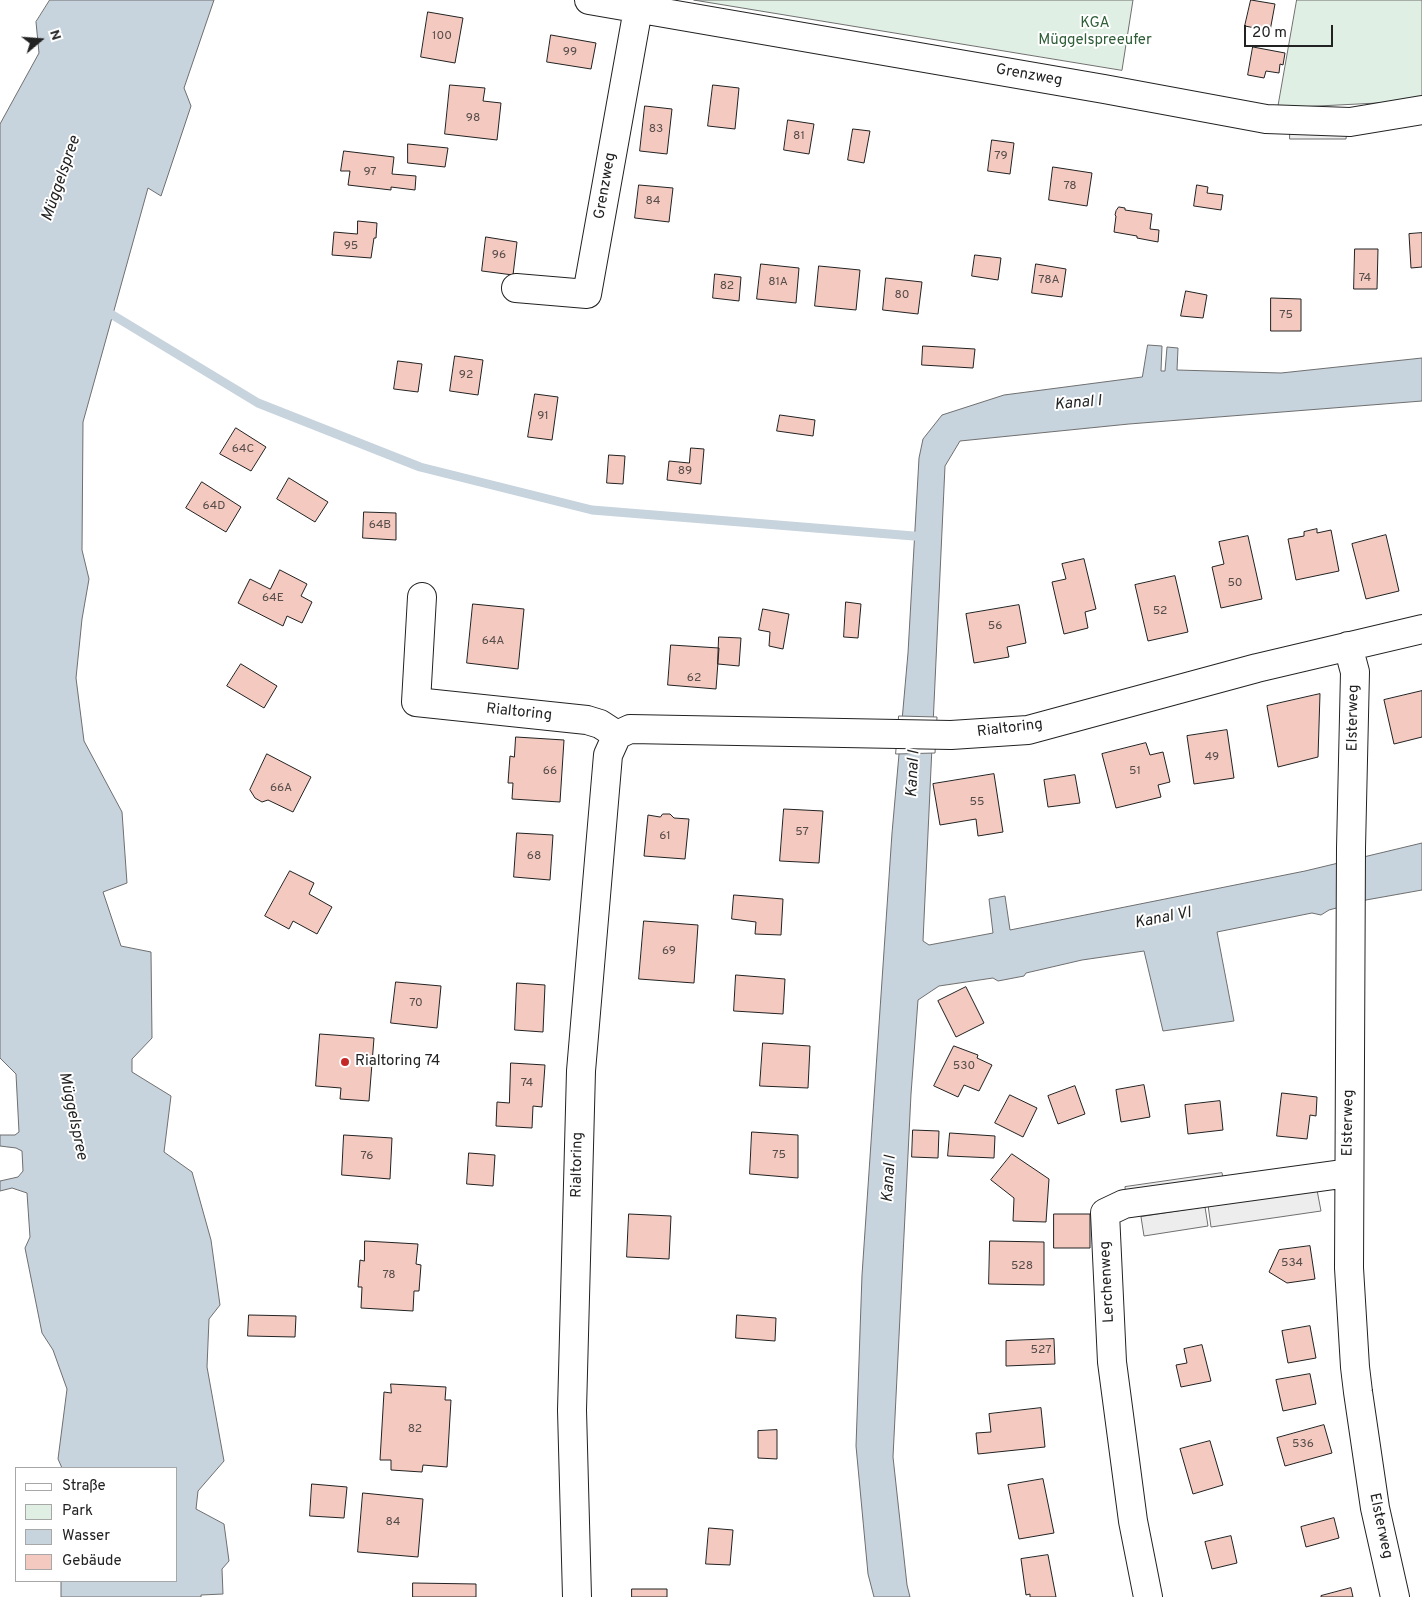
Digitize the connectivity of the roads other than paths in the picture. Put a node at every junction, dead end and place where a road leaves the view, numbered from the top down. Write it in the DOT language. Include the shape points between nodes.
graph roads {
  1 [pos="588,0"];
  2 [pos="638,9"];
  3 [pos="1422,110"];
  4 [pos="516,288"];
  5 [pos="422,597"];
  6 [pos="1422,629"];
  7 [pos="1348,646"];
  8 [pos="617,735"];
  9 [pos="1349,1173"];
  10 [pos="577,1597"];
  11 [pos="1148,1597"];
  12 [pos="1395,1597"];
  1 -- 2 [label="street, Grenzweg"];
  2 -- 3 [label="street, Grenzweg" via="1266,119 1350,122"];
  2 -- 4 [label="street, Grenzweg" via="587,294"];
  5 -- 8 [label="street, Rialtoring" via="416,702 587,720"];
  6 -- 7 [label="street, Rialtoring"];
  7 -- 8 [label="street, Rialtoring" via="1028,730 875,735 630,728"];
  7 -- 9 [label="street, Elsterweg" via="1355,672"];
  8 -- 10 [label="street, Rialtoring" via="608,755 581,1071 572,1410"];
  9 -- 11 [label="street, Lerchenweg" via="1124,1204 1105,1213 1112,1362 1133,1521"];
  9 -- 12 [label="street, Elsterweg" via="1354,1367 1375,1508"];
}
